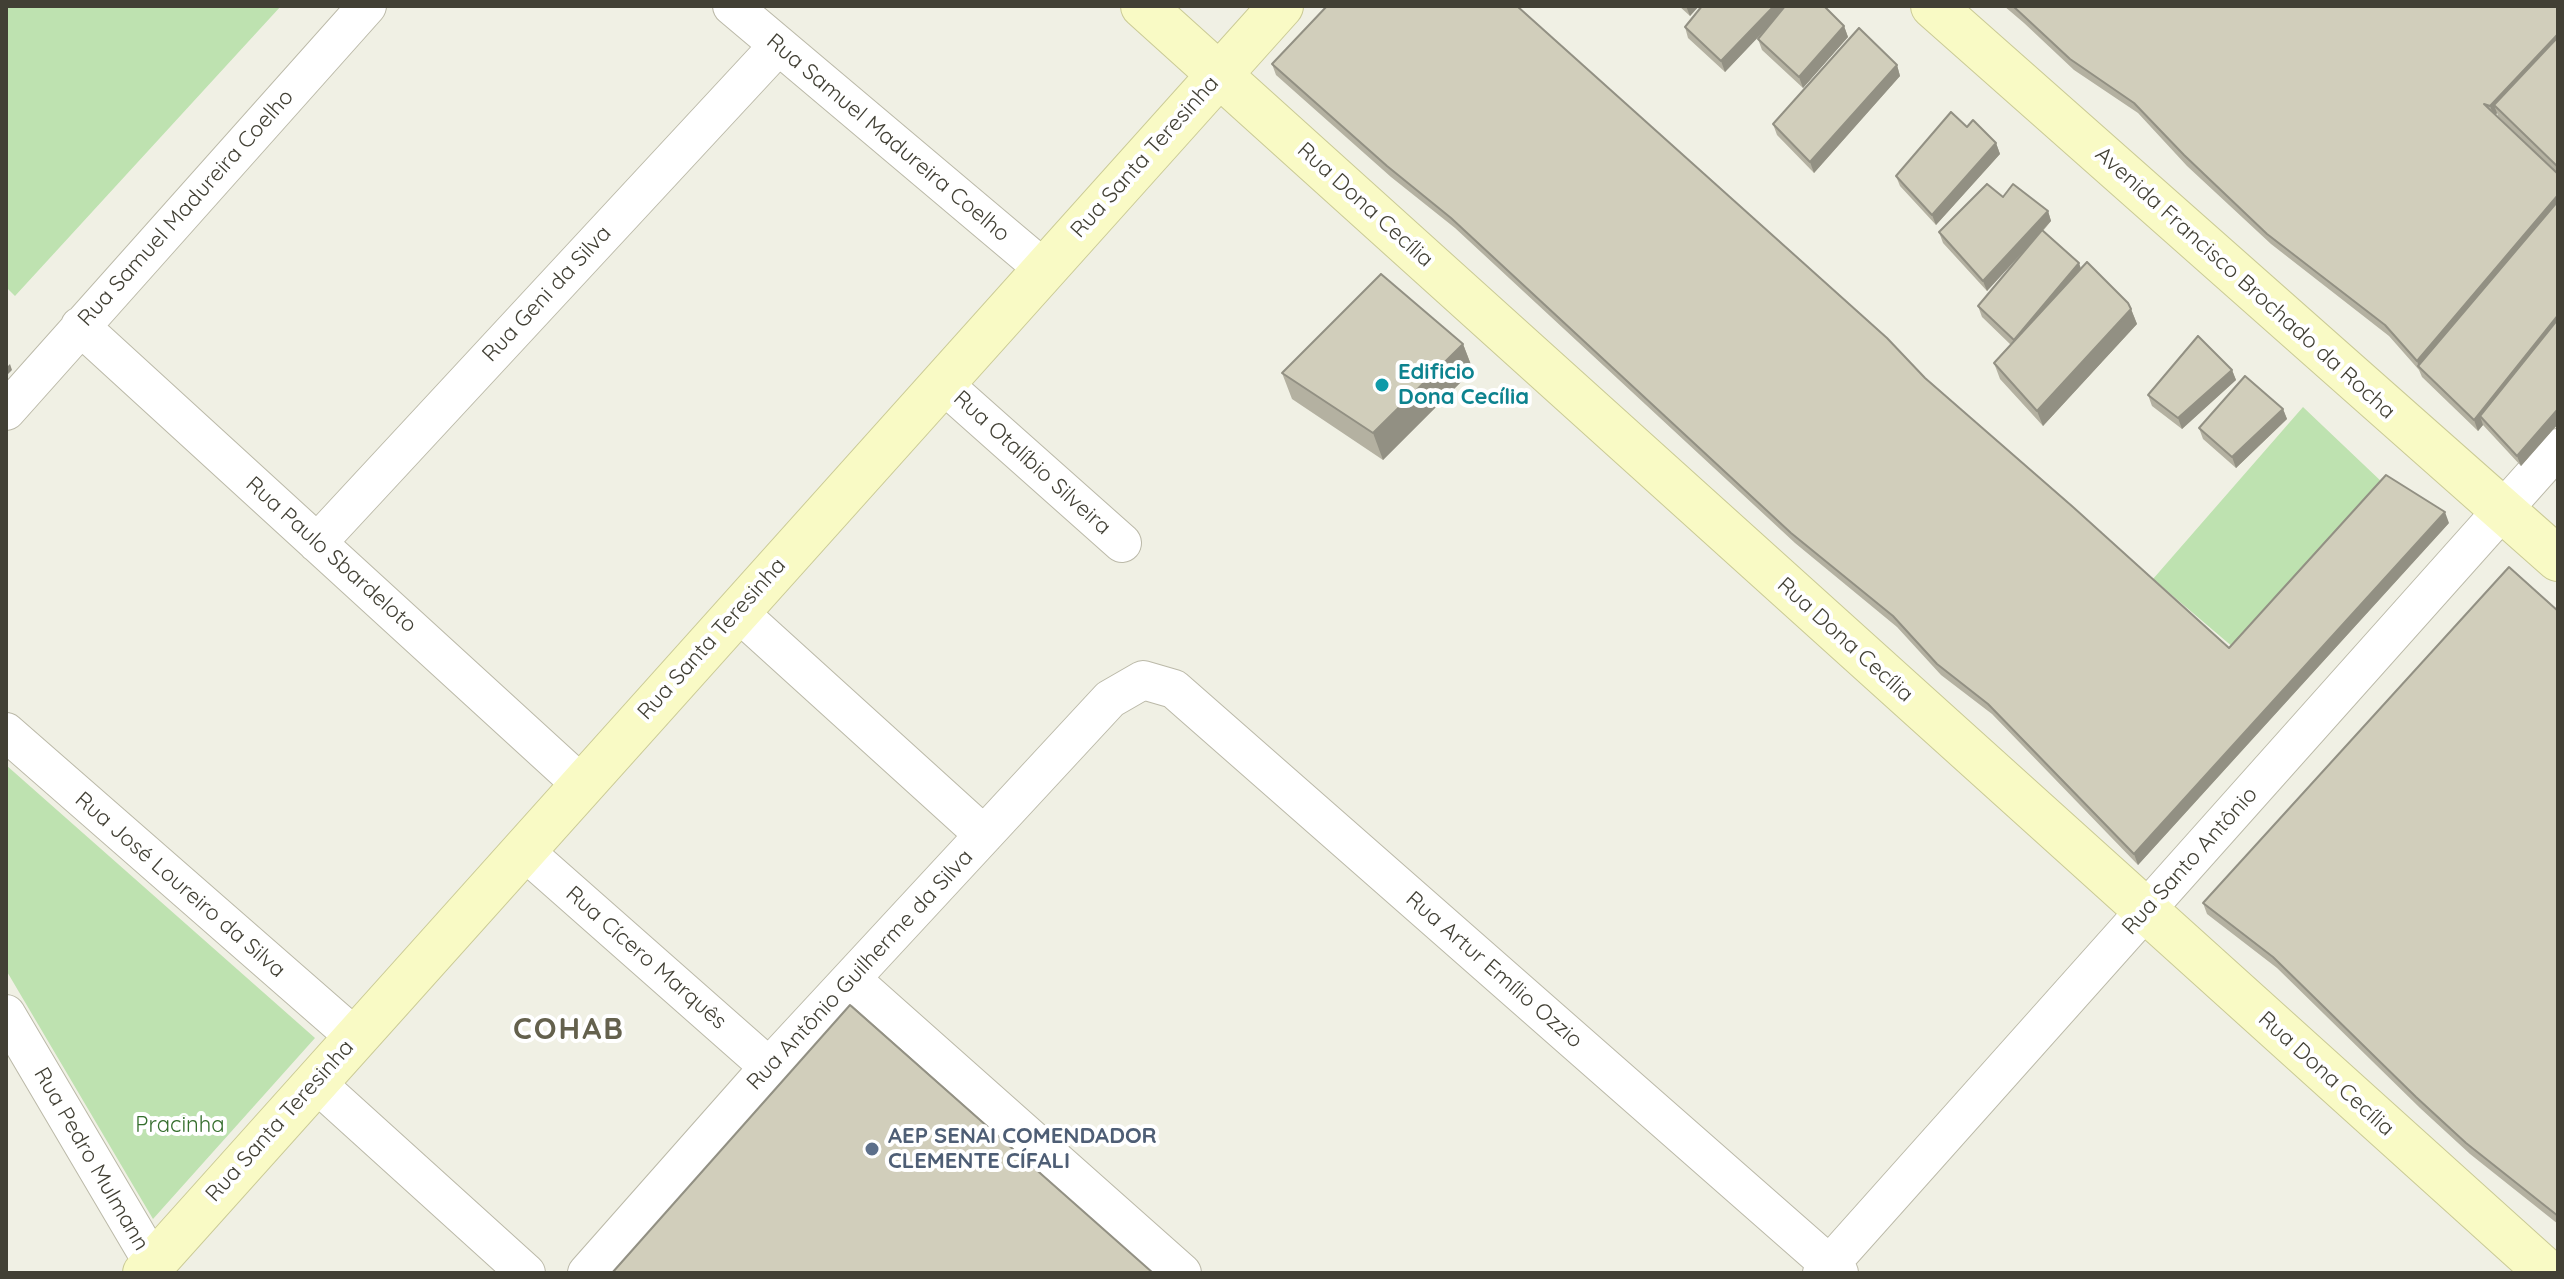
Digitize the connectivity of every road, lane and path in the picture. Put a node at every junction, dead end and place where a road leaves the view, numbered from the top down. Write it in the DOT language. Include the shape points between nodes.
graph roads {
  1 [pos="367,6"];
  2 [pos="732,6"];
  3 [pos="1143,6"];
  4 [pos="1281,6"];
  5 [pos="1933,6"];
  6 [pos="778,46"];
  7 [pos="1220,74"];
  8 [pos="1044,269"];
  9 [pos="80,326"];
  10 [pos="942,383"];
  11 [pos="6,411"];
  12 [pos="2558,448"];
  13 [pos="2502,511"];
  14 [pos="317,543"];
  15 [pos="1122,543"];
  16 [pos="2558,559"];
  17 [pos="737,611"];
  18 [pos="1143,680"];
  19 [pos="6,732"];
  20 [pos="582,785"];
  21 [pos="984,835"];
  22 [pos="523,850"];
  23 [pos="2145,912"];
  24 [pos="851,979"];
  25 [pos="6,1014"];
  26 [pos="355,1037"];
  27 [pos="769,1067"];
  28 [pos="315,1082"];
  29 [pos="149,1268"];
  30 [pos="1830,1270"];
  31 [pos="526,1273"];
  32 [pos="587,1273"];
  33 [pos="1182,1273"];
  34 [pos="2548,1273"];
  1 -- 9 [label="street, Rua Samuel Madureira Coelho"];
  2 -- 6 [label="street, Rua Samuel Madureira Coelho"];
  3 -- 7 [label="street, Rua Dona Cecília"];
  4 -- 7 [label="street, Rua Santa Teresinha"];
  5 -- 13 [label="street, Avenida Francisco Brochado da Rocha"];
  6 -- 8 [label="street, Rua Samuel Madureira Coelho"];
  6 -- 14 [label="street, Rua Geni da Silva"];
  7 -- 8 [label="street, Rua Santa Teresinha"];
  7 -- 23 [label="street, Rua Dona Cecília"];
  8 -- 10 [label="street, Rua Santa Teresinha"];
  9 -- 11 [label="street, Rua Samuel Madureira Coelho"];
  9 -- 14 [label="street, Rua Paulo Sbardeloto"];
  10 -- 15 [label="street, Rua Otalíbio Silveira"];
  10 -- 17 [label="street, Rua Santa Teresinha"];
  12 -- 13 [label="street, Rua Santo Antônio"];
  13 -- 16 [label="street, Avenida Francisco Brochado da Rocha"];
  13 -- 23 [label="street, Rua Santo Antônio"];
  14 -- 20 [label="street, Rua Paulo Sbardeloto"];
  17 -- 20 [label="street, Rua Santa Teresinha"];
  17 -- 21 [label="street"];
  18 -- 21 [label="street, Rua Antônio Guilherme da Silva" via="1110,699"];
  18 -- 30 [label="street, Rua Artur Emílio Ozzio" via="1174,689"];
  19 -- 26 [label="street, Rua José Loureiro da Silva"];
  20 -- 22 [label="street, Rua Santa Teresinha"];
  21 -- 24 [label="street, Rua Antônio Guilherme da Silva"];
  22 -- 26 [label="street, Rua Santa Teresinha"];
  22 -- 27 [label="street, Rua Cícero Marquês"];
  23 -- 30 [label="street, Rua Santo Antônio"];
  23 -- 34 [label="street, Rua Dona Cecília"];
  24 -- 27 [label="street, Rua Antônio Guilherme da Silva"];
  24 -- 33 [label="street"];
  25 -- 29 [label="street, Rua Pedro Mulmann"];
  26 -- 28 [label="street, Rua Santa Teresinha"];
  27 -- 32 [label="street, Rua Antônio Guilherme da Silva"];
  28 -- 29 [label="street, Rua Santa Teresinha"];
  28 -- 31 [label="street"];
}
